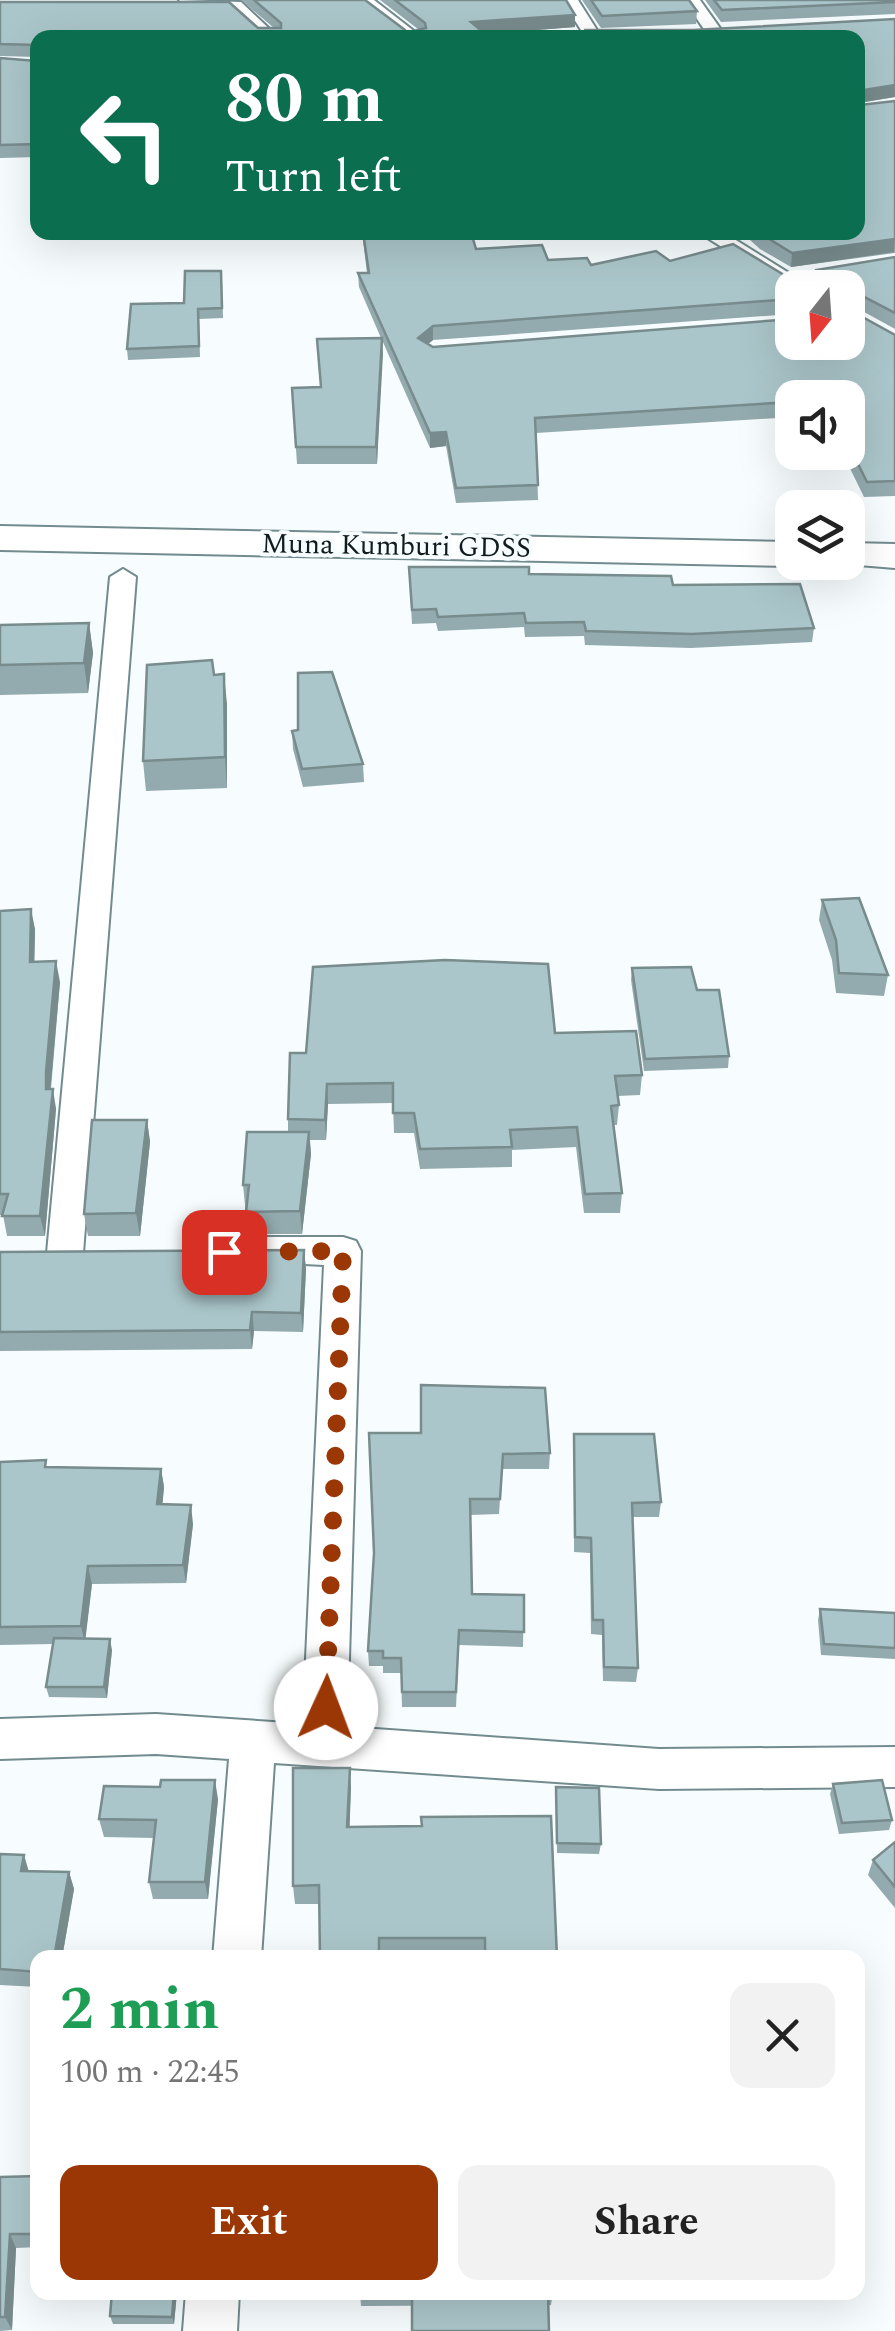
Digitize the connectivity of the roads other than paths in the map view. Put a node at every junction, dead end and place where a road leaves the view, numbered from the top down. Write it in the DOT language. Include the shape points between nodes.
graph roads {
  1 [pos="364,0"];
  2 [pos="570,0"];
  3 [pos="692,0"];
  4 [pos="164,2"];
  5 [pos="263,30"];
  6 [pos="405,30"];
  7 [pos="589,30"];
  8 [pos="713,30"];
  9 [pos="722,240"];
  10 [pos="775,271"];
  11 [pos="0,521"];
  12 [pos="775,536"];
  13 [pos="0,538"];
  14 [pos="865,538"];
  15 [pos="895,538"];
  16 [pos="775,554"];
  17 [pos="865,555"];
  18 [pos="895,556"];
  19 [pos="123,577"];
  20 [pos="224,1252"];
  21 [pos="67,1253"];
  22 [pos="0,1740"];
  23 [pos="253,1740"];
  24 [pos="324,1746"];
  25 [pos="895,1768"];
  26 [pos="238,1950"];
  27 [pos="212,2300"];
  28 [pos="210,2331"];
  1 -- 6 [label="street"];
  2 -- 7 [label="street"];
  3 -- 8 [label="street"];
  4 -- 5 [label="street" via="235,5"];
  9 -- 10 [label="street"];
  11 -- 12 [label="highway, Muna Kumburi GDSS"];
  13 -- 16 [label="highway, Muna Kumburi GDSS"];
  14 -- 15 [label="highway"];
  17 -- 18 [label="highway"];
  19 -- 21 [label="street"];
  20 -- 24 [label="street" via="343,1251"];
  22 -- 23 [label="street" via="156,1734"];
  23 -- 24 [label="street"];
  23 -- 26 [label="street"];
  24 -- 25 [label="street" via="659,1769"];
  27 -- 28 [label="street"];
}
